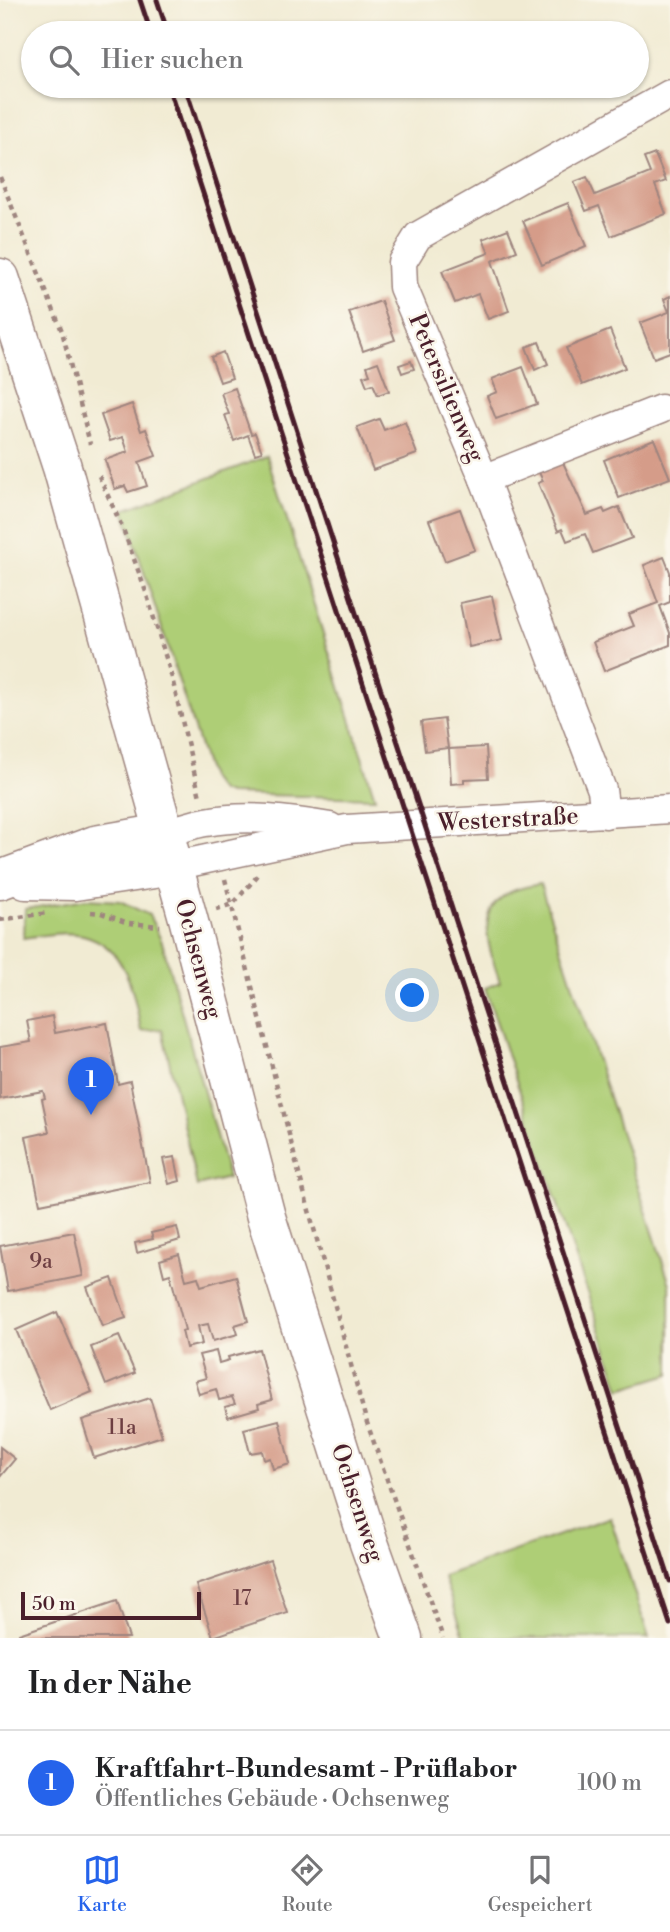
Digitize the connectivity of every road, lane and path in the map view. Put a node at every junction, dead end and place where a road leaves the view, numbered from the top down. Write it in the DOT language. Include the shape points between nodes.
graph roads {
  1 [pos="670,93"];
  2 [pos="0,177"];
  3 [pos="0,278"];
  4 [pos="661,409"];
  5 [pos="91,449"];
  6 [pos="97,471"];
  7 [pos="484,479"];
  8 [pos="670,809"];
  9 [pos="605,814"];
  10 [pos="207,821"];
  11 [pos="346,830"];
  12 [pos="169,850"];
  13 [pos="3,880"];
  14 [pos="233,904"];
  15 [pos="82,911"];
  16 [pos="48,913"];
  17 [pos="0,920"];
  18 [pos="161,926"];
  19 [pos="403,1638"];
  20 [pos="443,1638"];
  1 -- 7 [label="street, Petersilienweg" via="418,236 402,262 403,287"];
  2 -- 5 [label="path" via="62,331"];
  3 -- 12 [label="main road, Ochsenweg" via="62,467"];
  4 -- 7 [label="street"];
  6 -- 10 [label="path" via="146,592"];
  7 -- 9 [label="street, Petersilienweg" via="602,790"];
  8 -- 9 [label="street, Westerstraße"];
  9 -- 11 [label="street, Westerstraße"];
  10 -- 11 [label="street, Westerstraße" via="283,819"];
  10 -- 12 [label="street, Westerstraße"];
  11 -- 12 [label="street, Westerstraße"];
  12 -- 13 [label="main road" via="95,845"];
  12 -- 19 [label="main road, Ochsenweg" via="266,1217"];
  14 -- 20 [label="path" via="366,1420"];
  15 -- 18 [label="path"];
  16 -- 17 [label="path"];
}
